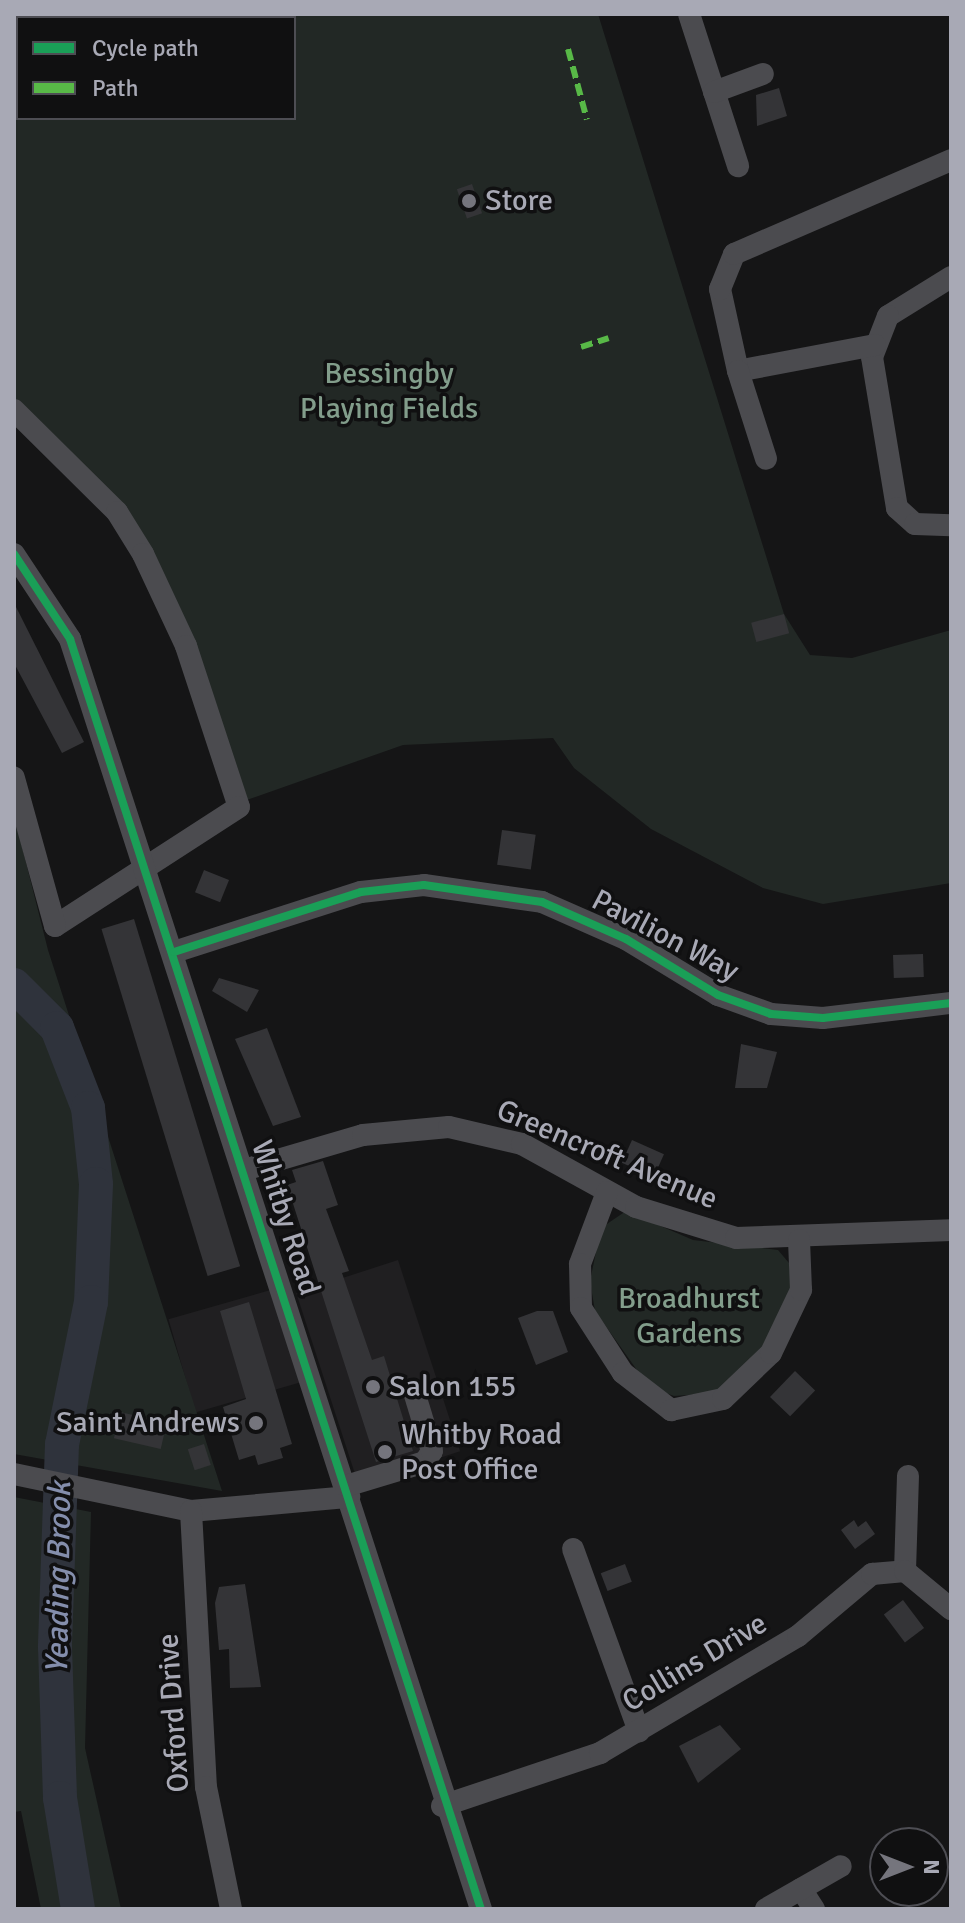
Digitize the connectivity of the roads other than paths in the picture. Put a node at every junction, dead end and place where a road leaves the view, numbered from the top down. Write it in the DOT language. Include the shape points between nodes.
graph roads {
  1 [pos="689,14"];
  2 [pos="763,74"];
  3 [pos="714,92"];
  4 [pos="951,160"];
  5 [pos="738,166"];
  6 [pos="951,277"];
  7 [pos="875,345"];
  8 [pos="738,371"];
  9 [pos="14,410"];
  10 [pos="766,459"];
  11 [pos="951,525"];
  12 [pos="14,554"];
  13 [pos="14,778"];
  14 [pos="147,871"];
  15 [pos="174,952"];
  16 [pos="951,1003"];
  17 [pos="244,1170"];
  18 [pos="607,1192"];
  19 [pos="951,1230"];
  20 [pos="799,1240"];
  21 [pos="415,1395"];
  22 [pos="14,1474"];
  23 [pos="908,1476"];
  24 [pos="348,1491"];
  25 [pos="191,1511"];
  26 [pos="573,1549"];
  27 [pos="905,1571"];
  28 [pos="951,1609"];
  29 [pos="639,1731"];
  30 [pos="442,1806"];
  31 [pos="841,1866"];
  32 [pos="801,1889"];
  33 [pos="231,1909"];
  34 [pos="481,1909"];
  35 [pos="766,1909"];
  36 [pos="814,1909"];
  1 -- 3 [label="street"];
  2 -- 3 [label="street"];
  3 -- 5 [label="street"];
  4 -- 8 [label="street" via="734,254 720,289"];
  6 -- 7 [label="street" via="903,302"];
  7 -- 8 [label="street"];
  7 -- 11 [label="street" via="872,379 893,495 915,524"];
  8 -- 10 [label="street"];
  9 -- 14 [label="street" via="117,512 143,554 186,646 239,807"];
  12 -- 14 [label="street, Whitby Road" via="70,639"];
  13 -- 14 [label="street" via="55,926"];
  14 -- 15 [label="street, Whitby Road"];
  15 -- 16 [label="street, Pavilion Way" via="361,892 424,885 554,907 626,939 718,995 771,1014 823,1018"];
  15 -- 17 [label="street, Whitby Road"];
  17 -- 18 [label="street, Greencroft Avenue" via="363,1135 449,1127 522,1144"];
  17 -- 24 [label="street, Whitby Road"];
  18 -- 20 [label="street, Greencroft Avenue" via="704,1231"];
  18 -- 20 [label="street" via="580,1264 581,1308 623,1373 671,1410 723,1399 771,1353 801,1290"];
  19 -- 20 [label="street, Greencroft Avenue"];
  21 -- 24 [label="street" via="432,1451 425,1462"];
  22 -- 25 [label="street"];
  23 -- 27 [label="street"];
  24 -- 25 [label="street"];
  24 -- 30 [label="street, Whitby Road"];
  25 -- 33 [label="street, Oxford Drive" via="206,1787"];
  26 -- 29 [label="street"];
  27 -- 28 [label="street"];
  27 -- 29 [label="street, Collins Drive" via="872,1574 798,1636"];
  29 -- 30 [label="street, Collins Drive" via="600,1753"];
  30 -- 34 [label="street, Whitby Road"];
  31 -- 32 [label="street"];
  32 -- 35 [label="street"];
  32 -- 36 [label="street"];
}
